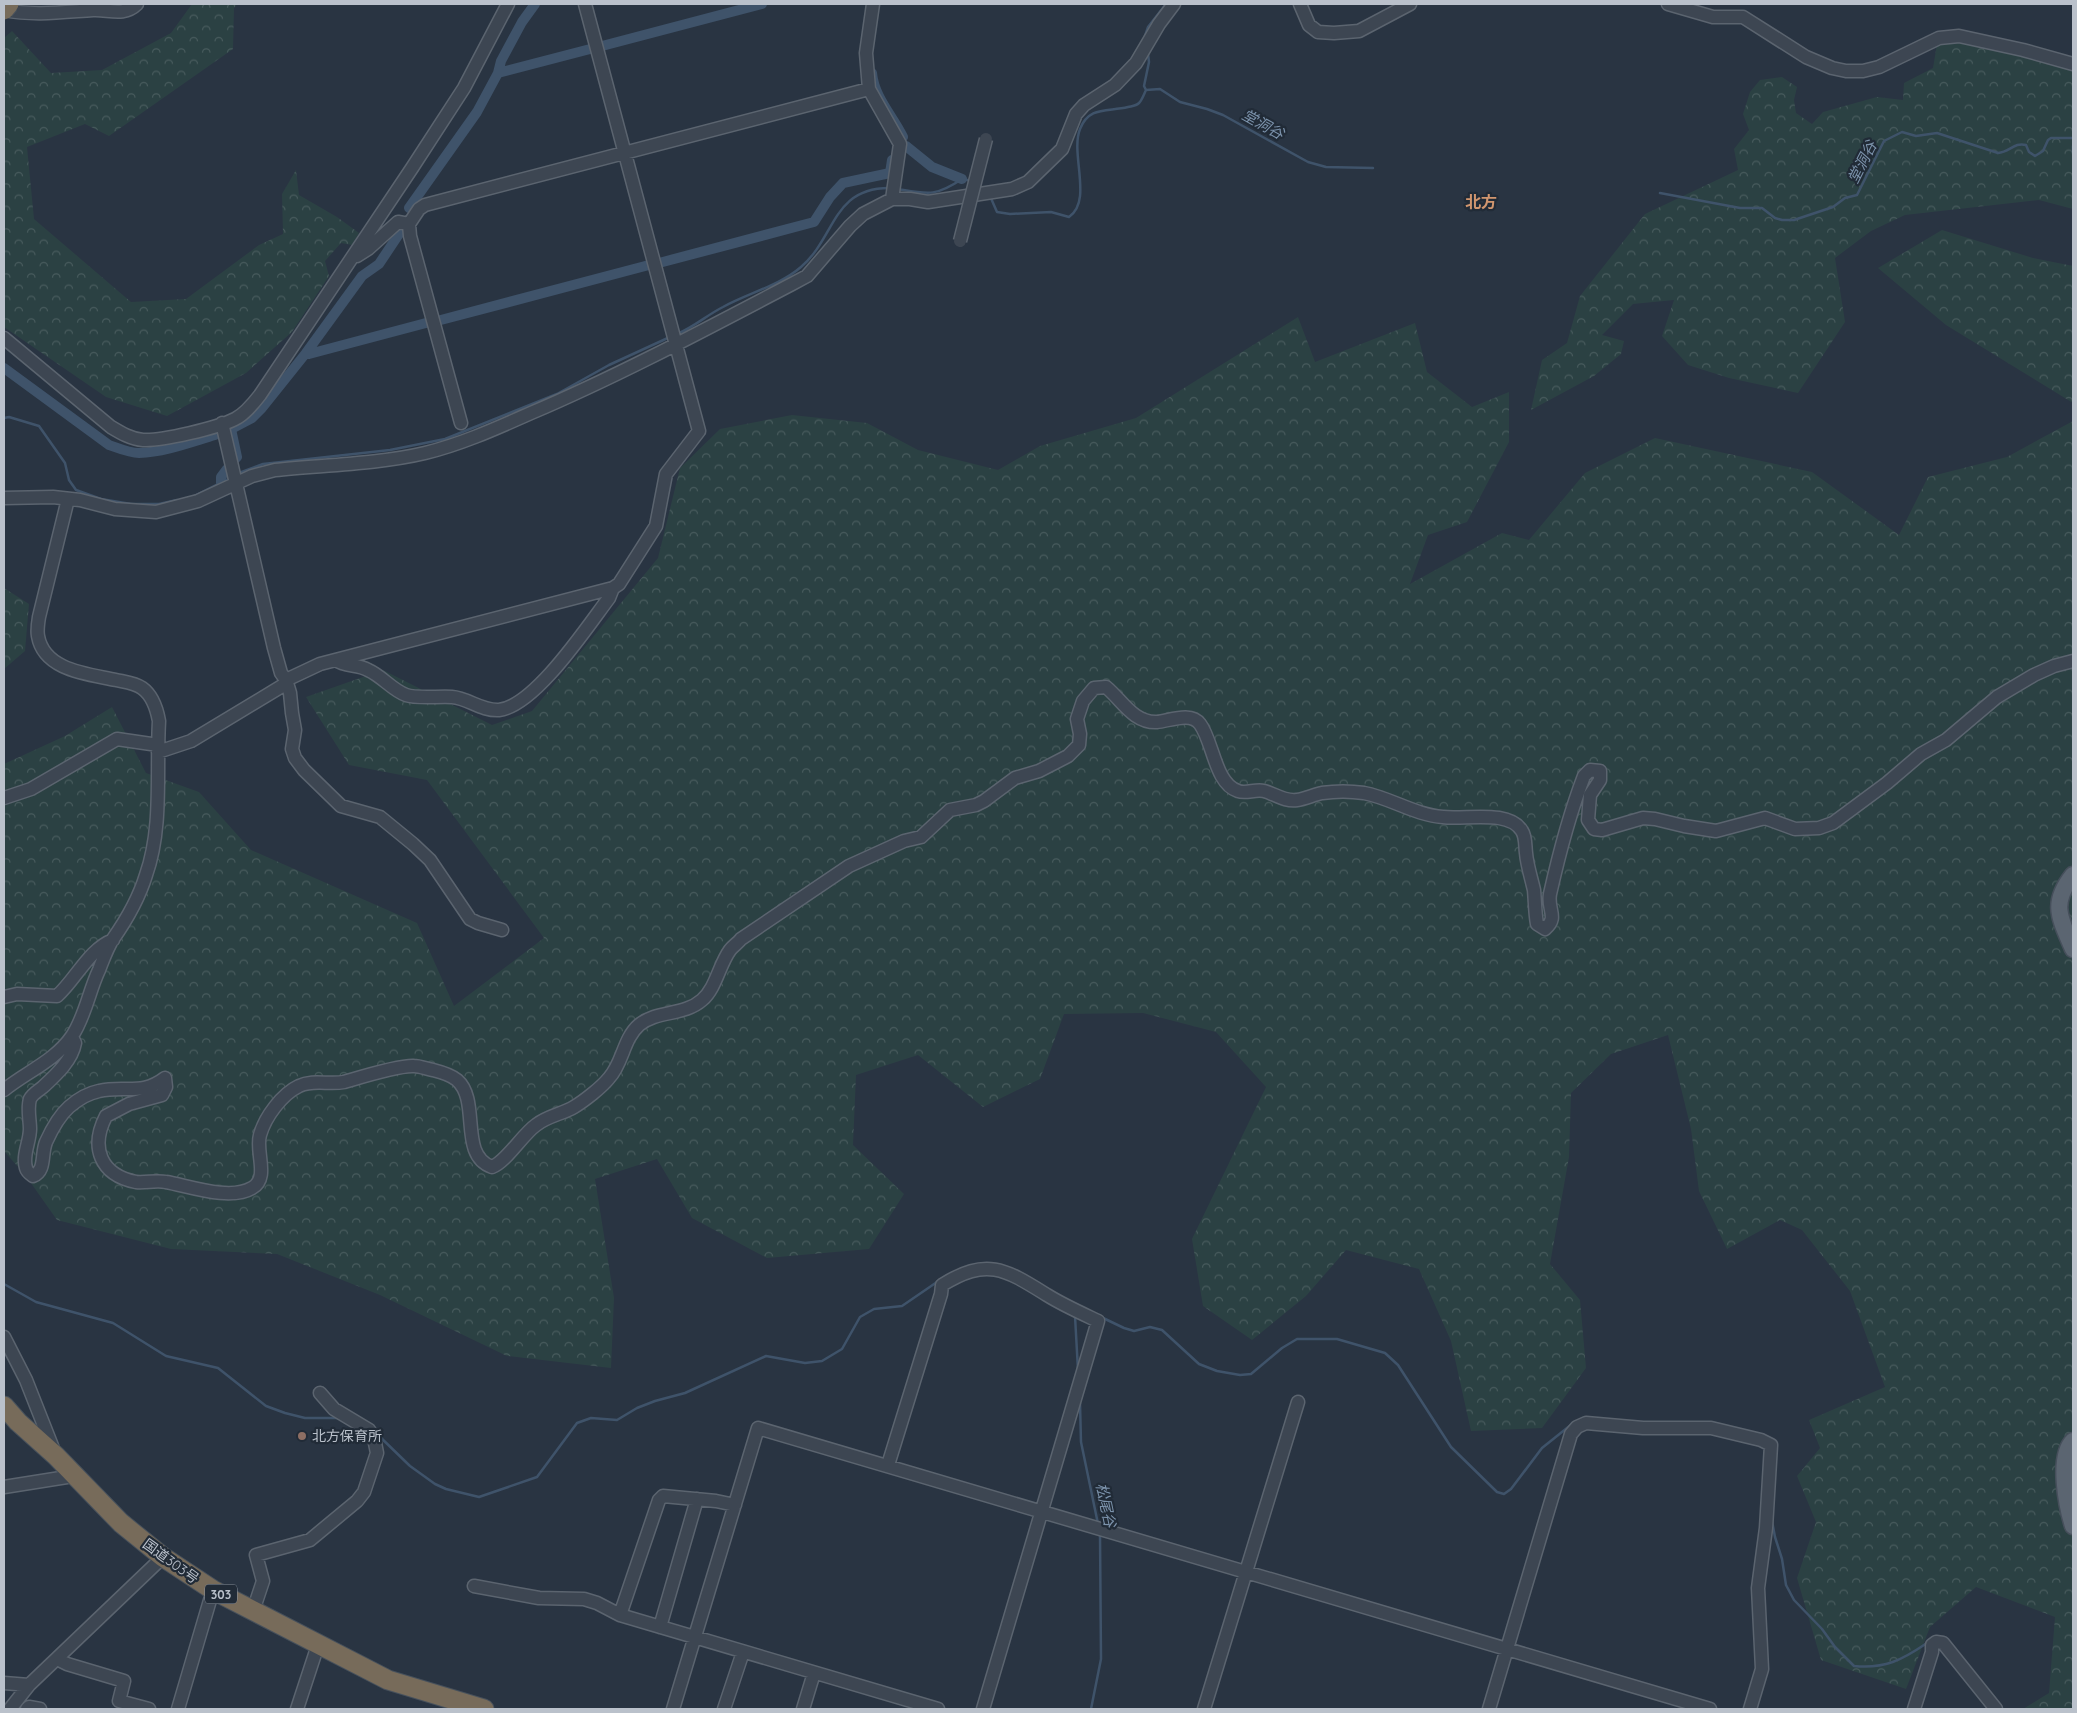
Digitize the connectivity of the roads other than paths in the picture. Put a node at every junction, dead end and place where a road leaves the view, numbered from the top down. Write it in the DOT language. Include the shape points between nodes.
graph roads {
  1 [pos="9,4"];
  2 [pos="137,4"];
  3 [pos="509,4"];
  4 [pos="585,4"];
  5 [pos="873,4"];
  6 [pos="1174,4"];
  7 [pos="1300,4"];
  8 [pos="1410,4"];
  9 [pos="1668,4"];
  10 [pos="4,10"];
  11 [pos="2073,64"];
  12 [pos="869,90"];
  13 [pos="986,139"];
  14 [pos="625,154"];
  15 [pos="892,199"];
  16 [pos="409,224"];
  17 [pos="960,241"];
  18 [pos="352,258"];
  19 [pos="4,338"];
  20 [pos="675,346"];
  21 [pos="222,424"];
  22 [pos="461,424"];
  23 [pos="235,484"];
  24 [pos="4,498"];
  25 [pos="68,499"];
  26 [pos="613,588"];
  27 [pos="336,660"];
  28 [pos="2073,661"];
  29 [pos="286,682"];
  30 [pos="158,749"];
  31 [pos="4,798"];
  32 [pos="2073,875"];
  33 [pos="502,930"];
  34 [pos="113,940"];
  35 [pos="2073,949"];
  36 [pos="4,997"];
  37 [pos="72,1037"];
  38 [pos="4,1090"];
  39 [pos="4,1337"];
  40 [pos="320,1393"];
  41 [pos="1298,1402"];
  42 [pos="4,1406"];
  43 [pos="2073,1441"];
  44 [pos="56,1456"];
  45 [pos="888,1465"];
  46 [pos="72,1473"];
  47 [pos="4,1487"];
  48 [pos="697,1499"];
  49 [pos="735,1505"];
  50 [pos="1042,1511"];
  51 [pos="2073,1526"];
  52 [pos="163,1557"];
  53 [pos="1247,1571"];
  54 [pos="474,1586"];
  55 [pos="213,1590"];
  56 [pos="253,1611"];
  57 [pos="620,1615"];
  58 [pos="660,1627"];
  59 [pos="695,1638"];
  60 [pos="318,1645"];
  61 [pos="1507,1649"];
  62 [pos="743,1652"];
  63 [pos="57,1659"];
  64 [pos="814,1673"];
  65 [pos="4,1683"];
  66 [pos="29,1685"];
  67 [pos="10,1709"];
  68 [pos="27,1709"];
  69 [pos="40,1709"];
  70 [pos="149,1709"];
  71 [pos="178,1709"];
  72 [pos="297,1709"];
  73 [pos="484,1709"];
  74 [pos="674,1709"];
  75 [pos="724,1709"];
  76 [pos="803,1709"];
  77 [pos="938,1709"];
  78 [pos="983,1709"];
  79 [pos="1204,1709"];
  80 [pos="1489,1709"];
  81 [pos="1710,1709"];
  82 [pos="1750,1709"];
  83 [pos="1914,1709"];
  84 [pos="1996,1709"];
  1 -- 10 [label="highway, bridge"];
  2 -- 10 [label="street" via="110,12 21,13"];
  3 -- 18 [label="street" via="464,88"];
  4 -- 14 [label="street"];
  5 -- 12 [label="street" via="866,53"];
  6 -- 15 [label="street" via="1136,63 1116,85 1084,105 1076,114 1062,149 1028,182 1012,189 928,202"];
  7 -- 8 [label="street" via="1309,25 1318,32 1334,33 1359,31"];
  9 -- 11 [label="street" via="1713,17 1743,17 1806,57 1846,71 1879,67 1939,38 1959,36"];
  12 -- 14 [label="street"];
  12 -- 15 [label="street" via="900,144"];
  13 -- 17 [label="street, bridge"];
  14 -- 16 [label="street" via="425,205"];
  14 -- 20 [label="street"];
  15 -- 20 [label="street" via="856,220 807,276"];
  16 -- 18 [label="street" via="398,222 368,249"];
  16 -- 22 [label="street"];
  18 -- 21 [label="street" via="260,395 236,419"];
  19 -- 21 [label="street" via="111,427 128,436 156,440"];
  20 -- 23 [label="street" via="560,401 453,445 397,458 275,470"];
  20 -- 26 [label="street" via="698,431 666,474 656,526 619,584"];
  21 -- 23 [label="street"];
  23 -- 25 [label="street" via="198,501 156,512 116,509"];
  23 -- 29 [label="street" via="274,648"];
  24 -- 25 [label="street"];
  25 -- 30 [label="street" via="38,617 42,648 51,659 67,668 143,688 156,706"];
  26 -- 27 [label="street"];
  26 -- 27 [label="street" via="609,598 546,679 508,708 485,709 458,698 405,695 367,669"];
  27 -- 29 [label="street" via="320,664"];
  28 -- 37 [label="street" via="2034,675 1997,697 1946,740 1921,754 1848,812 1819,828 1795,829 1764,818 1716,831 1644,818 1602,830 1594,829 1588,820 1590,796 1600,780 1600,771 1590,770 1584,776 1564,837 1549,899 1553,916 1545,929 1537,924 1524,836 1517,824 1492,817 1449,818 1423,814 1365,794 1323,793 1288,800 1264,791 1236,791 1225,781 1196,720 1145,720 1135,716 1106,687 1094,688 1079,710 1078,745 1068,756 1039,771 1015,778 984,802 950,810 921,837 904,841 849,866 741,939 730,950 702,1001 640,1024 633,1031 609,1079 573,1108 536,1124 501,1163 492,1167 484,1164 479,1156 471,1135 466,1093 457,1080 413,1066 337,1083 311,1082 290,1091 269,1115 260,1136 261,1171 257,1184 241,1193 134,1181 116,1175 102,1162 98,1138 106,1116 129,1104 162,1096 165,1078 152,1087 99,1091 68,1108 46,1144 41,1170 33,1176 25,1168 31,1096 74,1052"];
  29 -- 30 [label="street" via="190,741"];
  29 -- 33 [label="street" via="295,730 292,749 308,774 341,806 373,814 398,830 430,860 470,919"];
  30 -- 31 [label="street" via="117,739 31,789"];
  30 -- 34 [label="street" via="153,850 132,909"];
  32 -- 35 [label="main road" via="2062,888 2058,904"];
  34 -- 36 [label="street" via="102,944 57,996 17,994"];
  34 -- 37 [label="street"];
  37 -- 38 [label="street" via="49,1060"];
  39 -- 44 [label="street" via="26,1380"];
  40 -- 56 [label="street" via="334,1409 369,1430 377,1453 364,1492 357,1501 310,1540 256,1555 263,1581"];
  41 -- 53 [label="street"];
  42 -- 44 [label="highway, 国道303号 / 303"];
  43 -- 51 [label="main road" via="2065,1466"];
  44 -- 46 [label="highway, 国道303号 / 303"];
  45 -- 49 [label="street" via="758,1428"];
  45 -- 50 [label="street"];
  45 -- 50 [label="street" via="942,1285 974,1269 997,1269 1020,1277 1098,1322"];
  46 -- 47 [label="street" via="67,1477"];
  46 -- 52 [label="highway, 国道303号 / 303" via="121,1523"];
  48 -- 49 [label="street"];
  48 -- 57 [label="street" via="663,1496 659,1500"];
  48 -- 58 [label="street"];
  49 -- 59 [label="street"];
  50 -- 53 [label="street"];
  50 -- 78 [label="street"];
  52 -- 55 [label="highway, 国道303号 / 303"];
  52 -- 63 [label="street"];
  53 -- 61 [label="street"];
  53 -- 79 [label="street"];
  54 -- 57 [label="street" via="539,1598 584,1600"];
  55 -- 56 [label="highway, 国道303号 / 303"];
  55 -- 71 [label="street"];
  56 -- 60 [label="highway, 国道303号 / 303"];
  57 -- 58 [label="street"];
  58 -- 59 [label="street"];
  59 -- 62 [label="street"];
  59 -- 74 [label="street"];
  60 -- 72 [label="street"];
  60 -- 73 [label="highway, 国道303号 / 303" via="388,1680"];
  61 -- 80 [label="street"];
  61 -- 81 [label="street"];
  61 -- 82 [label="street" via="1570,1434 1577,1427 1586,1423 1643,1428 1711,1428 1753,1438 1771,1445 1766,1528 1758,1588 1762,1669"];
  62 -- 64 [label="street"];
  62 -- 75 [label="street"];
  63 -- 66 [label="street"];
  63 -- 70 [label="street" via="124,1681 119,1701"];
  64 -- 76 [label="street"];
  64 -- 77 [label="street"];
  65 -- 66 [label="street"];
  66 -- 67 [label="street"];
  68 -- 69 [label="street"];
  83 -- 84 [label="street" via="1932,1645 1936,1642 1943,1643"];
}
